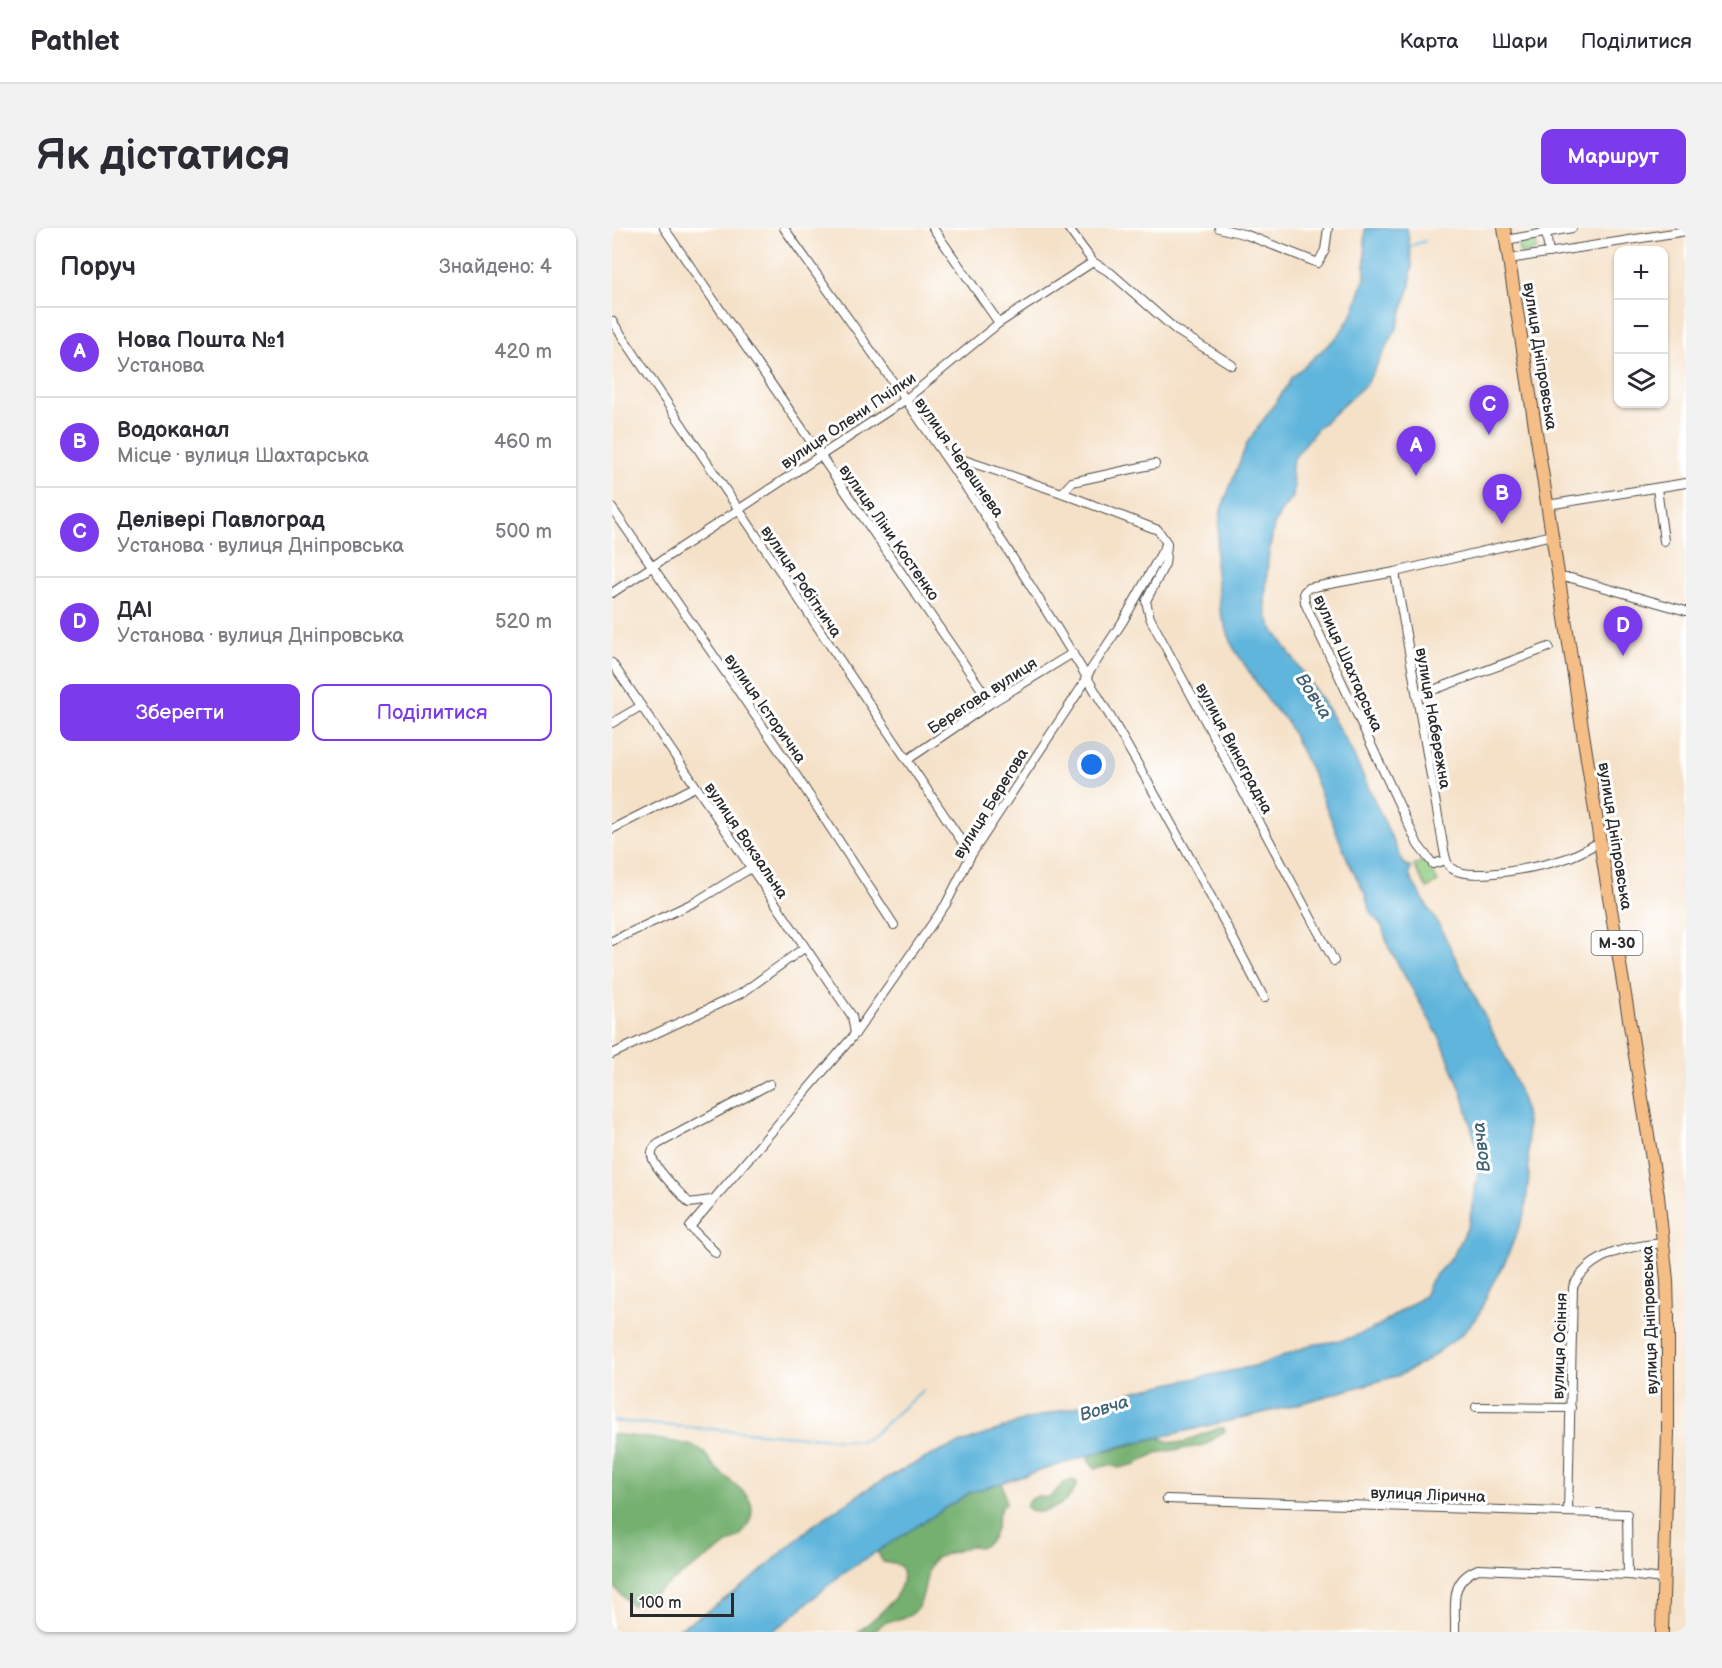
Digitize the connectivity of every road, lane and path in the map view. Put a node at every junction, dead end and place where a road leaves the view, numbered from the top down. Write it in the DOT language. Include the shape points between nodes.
graph roads {
  1 [pos="664,228"];
  2 [pos="784,228"];
  3 [pos="933,228"];
  4 [pos="1068,228"];
  5 [pos="1219,228"];
  6 [pos="1328,228"];
  7 [pos="1572,228"];
  8 [pos="1686,231"];
  9 [pos="1546,232"];
  10 [pos="1505,234"];
  11 [pos="1549,253"];
  12 [pos="1509,259"];
  13 [pos="1093,262"];
  14 [pos="612,321"];
  15 [pos="999,323"];
  16 [pos="1232,365"];
  17 [pos="905,400"];
  18 [pos="943,453"];
  19 [pos="821,457"];
  20 [pos="1155,464"];
  21 [pos="1686,483"];
  22 [pos="1658,488"];
  23 [pos="1062,493"];
  24 [pos="1547,505"];
  25 [pos="612,508"];
  26 [pos="737,510"];
  27 [pos="1552,535"];
  28 [pos="1664,541"];
  29 [pos="1167,543"];
  30 [pos="652,567"];
  31 [pos="1395,572"];
  32 [pos="1559,578"];
  33 [pos="612,593"];
  34 [pos="1686,611"];
  35 [pos="1549,647"];
  36 [pos="1073,653"];
  37 [pos="612,663"];
  38 [pos="1086,676"];
  39 [pos="1417,696"];
  40 [pos="991,703"];
  41 [pos="641,706"];
  42 [pos="612,723"];
  43 [pos="908,760"];
  44 [pos="695,787"];
  45 [pos="612,829"];
  46 [pos="1600,842"];
  47 [pos="971,855"];
  48 [pos="1449,864"];
  49 [pos="751,868"];
  50 [pos="894,925"];
  51 [pos="612,941"];
  52 [pos="804,948"];
  53 [pos="1335,961"];
  54 [pos="1264,998"];
  55 [pos="855,1034"];
  56 [pos="612,1054"];
  57 [pos="770,1084"];
  58 [pos="711,1200"];
  59 [pos="1663,1243"];
  60 [pos="716,1253"];
  61 [pos="1476,1407"];
  62 [pos="1571,1408"];
  63 [pos="1167,1499"];
  64 [pos="1569,1512"];
  65 [pos="1628,1575"];
  66 [pos="1663,1579"];
  67 [pos="1455,1632"];
  68 [pos="1662,1632"];
  1 -- 19 [label="street, вулиця Ліни Костенко"];
  2 -- 17 [label="street, вулиця Черешнева"];
  3 -- 15 [label="street"];
  4 -- 13 [label="street"];
  5 -- 6 [label="street" via="1318,263 1325,250"];
  7 -- 9 [label="street"];
  8 -- 11 [label="street"];
  9 -- 10 [label="street"];
  9 -- 11 [label="street"];
  10 -- 12 [label="highway, вулиця Дніпровська / М-30"];
  11 -- 12 [label="street"];
  12 -- 24 [label="highway, вулиця Дніпровська / М-30"];
  13 -- 15 [label="street, вулиця Олени Пчілки"];
  13 -- 16 [label="street" via="1176,330"];
  14 -- 26 [label="street, вулиця Робітнича"];
  15 -- 17 [label="street, вулиця Олени Пчілки"];
  17 -- 18 [label="street, вулиця Черешнева"];
  17 -- 19 [label="street, вулиця Олени Пчілки"];
  18 -- 23 [label="street"];
  18 -- 36 [label="street, вулиця Черешнева"];
  19 -- 26 [label="street, вулиця Олени Пчілки"];
  19 -- 40 [label="street, вулиця Ліни Костенко"];
  20 -- 23 [label="street" via="1072,482"];
  21 -- 22 [label="street"];
  22 -- 24 [label="street"];
  22 -- 28 [label="street"];
  23 -- 29 [label="street" via="1158,530"];
  24 -- 27 [label="highway, вулиця Дніпровська / М-30"];
  25 -- 30 [label="street, вулиця Історична"];
  26 -- 30 [label="street, вулиця Олени Пчілки"];
  26 -- 43 [label="street, вулиця Робітнича"];
  27 -- 31 [label="street, вулиця Шахтарська"];
  27 -- 32 [label="highway, вулиця Дніпровська / М-30"];
  29 -- 38 [label="street, вулиця Берегова" via="1124,621"];
  29 -- 53 [label="street, вулиця Виноградна" via="1165,564 1146,601 1150,618"];
  30 -- 33 [label="street, вулиця Олени Пчілки"];
  30 -- 50 [label="street, вулиця Історична"];
  31 -- 39 [label="street, вулиця Набережна"];
  31 -- 48 [label="street, вулиця Шахтарська" via="1308,588 1303,597 1418,845 1433,864"];
  32 -- 34 [label="street" via="1571,578"];
  32 -- 46 [label="highway, вулиця Дніпровська / М-30"];
  35 -- 39 [label="street"];
  36 -- 38 [label="street, вулиця Черешнева"];
  36 -- 40 [label="street, Берегова вулиця"];
  37 -- 41 [label="street, вулиця Вокзальна"];
  38 -- 47 [label="street, вулиця Берегова"];
  38 -- 54 [label="street" via="1150,785"];
  39 -- 48 [label="street, вулиця Набережна"];
  40 -- 43 [label="street, Берегова вулиця"];
  41 -- 42 [label="street"];
  41 -- 44 [label="street, вулиця Вокзальна"];
  43 -- 47 [label="street, вулиця Робітнича"];
  44 -- 45 [label="street"];
  44 -- 49 [label="street, вулиця Вокзальна"];
  46 -- 48 [label="street" via="1570,857 1499,873 1468,874"];
  46 -- 59 [label="highway, вулиця Дніпровська / М-30"];
  47 -- 55 [label="street, вулиця Берегова" via="946,904"];
  49 -- 51 [label="street" via="698,901"];
  49 -- 52 [label="street, вулиця Вокзальна"];
  52 -- 55 [label="street, вулиця Вокзальна" via="852,1016"];
  52 -- 56 [label="street" via="742,993"];
  55 -- 58 [label="street, вулиця Берегова"];
  57 -- 58 [label="street" via="652,1150 652,1158 661,1172 689,1203"];
  58 -- 60 [label="street, вулиця Берегова" via="690,1227"];
  59 -- 62 [label="street, вулиця Осіння" via="1619,1250 1588,1267 1578,1278 1572,1301"];
  59 -- 66 [label="highway, вулиця Дніпровська / М-30" via="1668,1316"];
  61 -- 62 [label="street"];
  62 -- 64 [label="street, вулиця Осіння"];
  63 -- 64 [label="street, вулиця Лірична"];
  64 -- 65 [label="street, вулиця Лірична" via="1627,1514"];
  65 -- 66 [label="street"];
  65 -- 67 [label="street" via="1478,1569 1465,1574 1456,1586"];
  66 -- 68 [label="highway, вулиця Дніпровська / М-30"];
}
